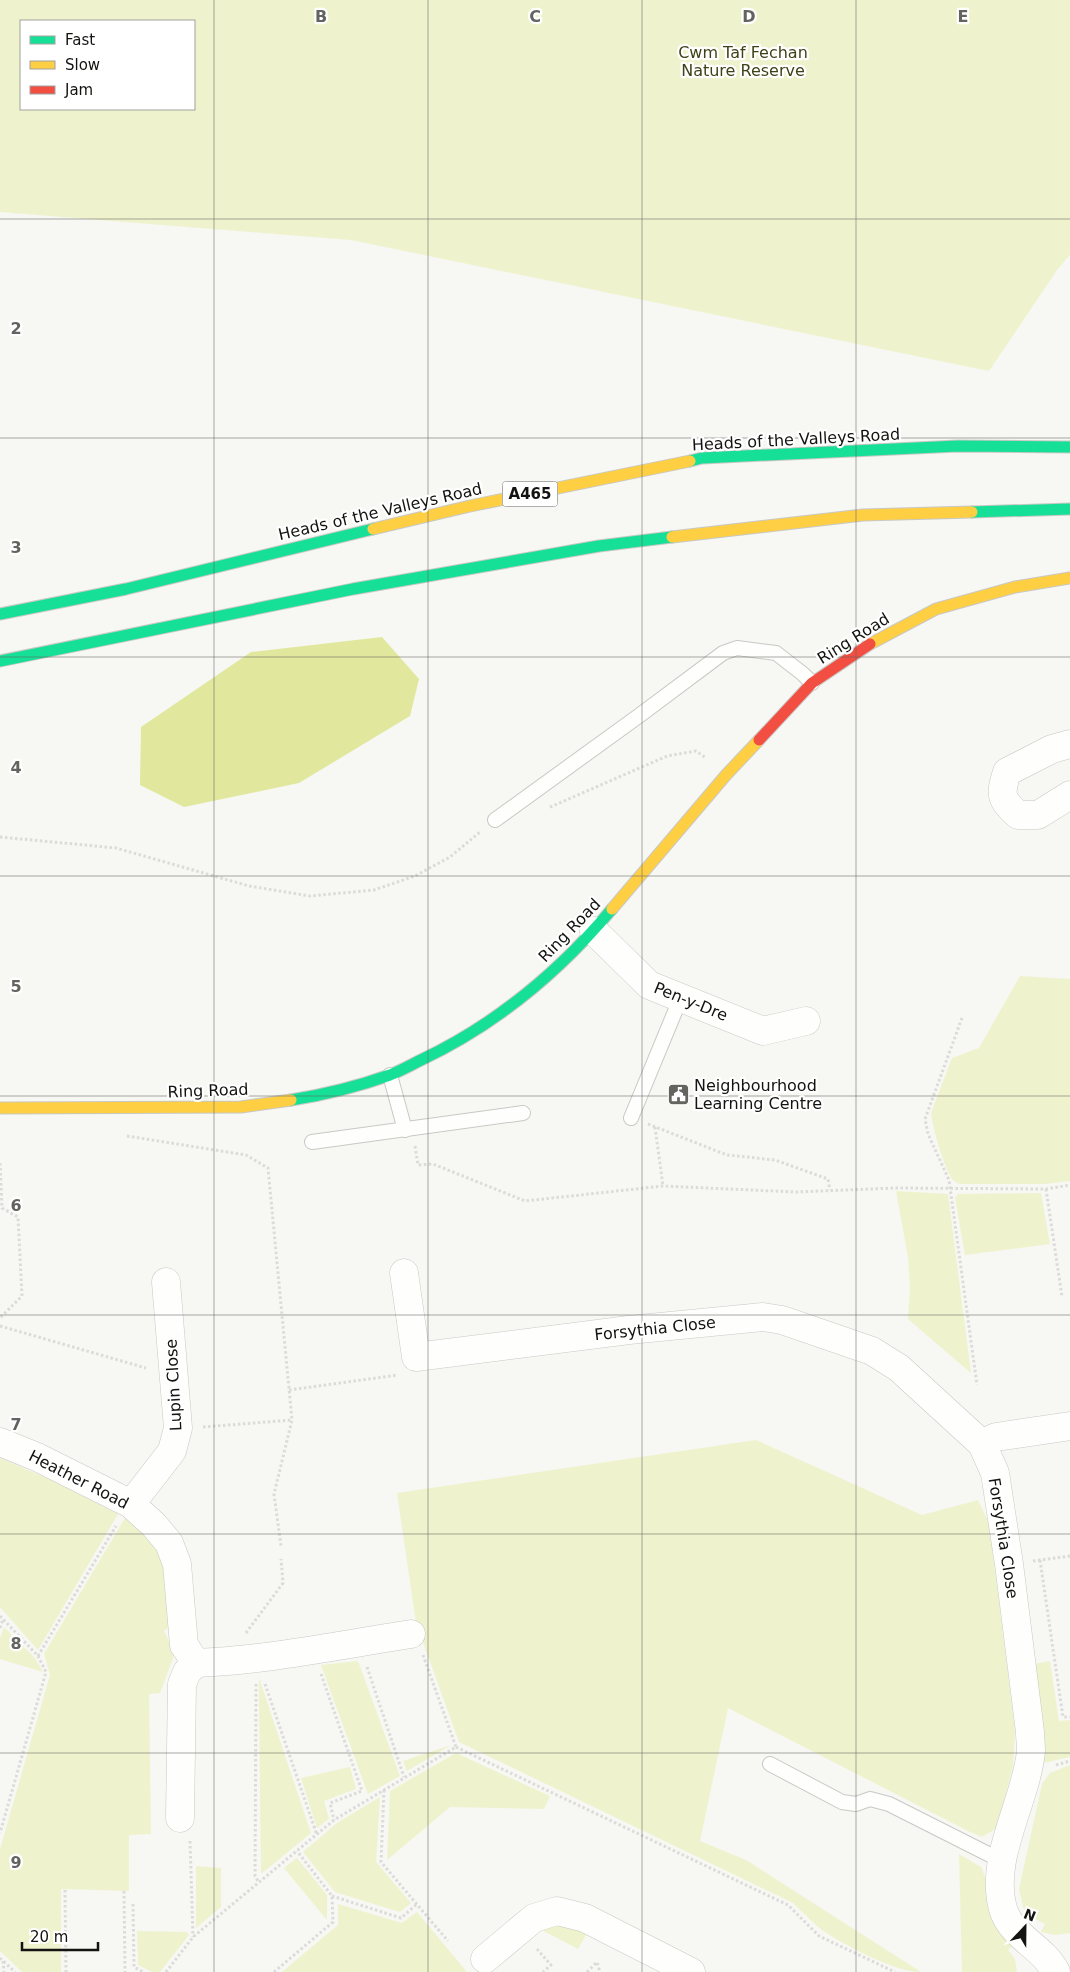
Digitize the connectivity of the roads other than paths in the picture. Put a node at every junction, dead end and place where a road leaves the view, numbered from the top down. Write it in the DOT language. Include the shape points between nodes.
graph roads {
  1 [pos="1070,448"];
  2 [pos="1070,509"];
  3 [pos="1070,578"];
  4 [pos="0,614"];
  5 [pos="0,661"];
  6 [pos="812,683"];
  7 [pos="1070,744"];
  8 [pos="1070,795"];
  9 [pos="495,820"];
  10 [pos="594,930"];
  11 [pos="681,998"];
  12 [pos="806,1021"];
  13 [pos="390,1075"];
  14 [pos="0,1108"];
  15 [pos="523,1113"];
  16 [pos="631,1118"];
  17 [pos="408,1129"];
  18 [pos="312,1142"];
  19 [pos="404,1273"];
  20 [pos="166,1282"];
  21 [pos="1070,1426"];
  22 [pos="0,1442"];
  23 [pos="982,1444"];
  24 [pos="131,1504"];
  25 [pos="411,1634"];
  26 [pos="196,1663"];
  27 [pos="770,1764"];
  28 [pos="180,1818"];
  29 [pos="1002,1861"];
  30 [pos="475,1953"];
  31 [pos="691,1972"];
  32 [pos="1056,1972"];
  1 -- 4 [label="main road, Heads of the Valleys Road / A465" via="958,446 702,458 470,506 126,589"];
  2 -- 5 [label="main road" via="862,516 599,546 353,590"];
  3 -- 6 [label="main road, Ring Road" via="1015,587 936,609 880,638"];
  6 -- 9 [label="lane" via="776,653 737,648 723,652"];
  6 -- 10 [label="main road, Ring Road" via="726,775"];
  7 -- 8 [label="street" via="1052,748 1007,772 1002,787 1004,803 1018,815 1038,815"];
  10 -- 11 [label="street, Pen-y-Dre" via="649,985"];
  10 -- 13 [label="main road, Ring Road" via="566,960 485,1025"];
  11 -- 12 [label="street, Pen-y-Dre" via="764,1031"];
  11 -- 16 [label="lane"];
  13 -- 14 [label="main road, Ring Road" via="315,1096 241,1107"];
  13 -- 17 [label="lane"];
  15 -- 17 [label="lane"];
  17 -- 18 [label="lane"];
  19 -- 23 [label="street, Forsythia Close" via="416,1357 763,1317 782,1320 872,1351 899,1368"];
  20 -- 24 [label="street, Lupin Close" via="178,1428 172,1451"];
  21 -- 23 [label="street" via="996,1437"];
  22 -- 24 [label="street, Heather Road" via="38,1457"];
  23 -- 29 [label="street, Forsythia Close" via="995,1473 1031,1752"];
  24 -- 26 [label="street, Heather Road" via="169,1543 180,1582 184,1645"];
  25 -- 26 [label="street" via="256,1663"];
  26 -- 28 [label="street" via="182,1684"];
  27 -- 29 [label="lane" via="842,1802 856,1804 870,1798 889,1804"];
  29 -- 32 [label="street, Forsythia Close" via="999,1888 1005,1913 1020,1936 1050,1961"];
  30 -- 31 [label="street" via="534,1918 557,1911 585,1918"];
}
